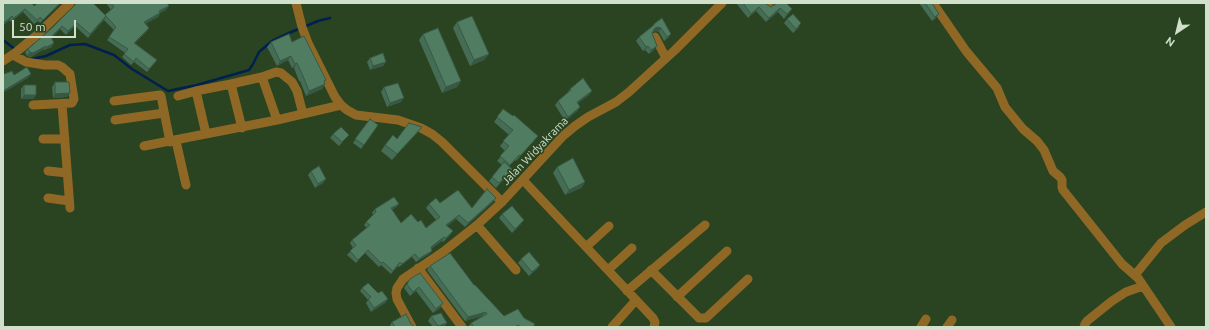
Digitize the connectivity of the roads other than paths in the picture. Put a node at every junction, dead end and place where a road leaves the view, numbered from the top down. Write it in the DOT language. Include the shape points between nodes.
graph roads {
  1 [pos="70,3"];
  2 [pos="296,3"];
  3 [pos="722,3"];
  4 [pos="935,6"];
  5 [pos="655,37"];
  6 [pos="16,53"];
  7 [pos="666,58"];
  8 [pos="3,62"];
  9 [pos="262,77"];
  10 [pos="231,84"];
  11 [pos="196,91"];
  12 [pos="178,96"];
  13 [pos="114,101"];
  14 [pos="62,104"];
  15 [pos="341,104"];
  16 [pos="33,105"];
  17 [pos="164,113"];
  18 [pos="303,114"];
  19 [pos="115,120"];
  20 [pos="277,120"];
  21 [pos="242,128"];
  22 [pos="206,134"];
  23 [pos="43,139"];
  24 [pos="65,139"];
  25 [pos="173,141"];
  26 [pos="144,146"];
  27 [pos="48,172"];
  28 [pos="67,173"];
  29 [pos="523,180"];
  30 [pos="186,185"];
  31 [pos="48,198"];
  32 [pos="502,202"];
  33 [pos="1206,212"];
  34 [pos="706,224"];
  35 [pos="477,225"];
  36 [pos="610,226"];
  37 [pos="586,247"];
  38 [pos="632,248"];
  39 [pos="727,251"];
  40 [pos="418,268"];
  41 [pos="516,270"];
  42 [pos="608,270"];
  43 [pos="651,270"];
  44 [pos="1135,275"];
  45 [pos="748,279"];
  46 [pos="1143,286"];
  47 [pos="627,291"];
  48 [pos="677,296"];
  49 [pos="636,300"];
  50 [pos="412,327"];
  51 [pos="462,327"];
  52 [pos="612,327"];
  53 [pos="654,327"];
  54 [pos="1084,327"];
  55 [pos="1171,327"];
  1 -- 6 [label="street"];
  2 -- 15 [label="street" via="308,43"];
  3 -- 7 [label="street, Jalan Widyakrama"];
  4 -- 44 [label="street" via="966,51 997,88 1006,107 1044,150 1053,171 1062,180 1063,190 1122,264"];
  5 -- 7 [label="street"];
  6 -- 8 [label="street"];
  6 -- 14 [label="street" via="26,62 58,65 70,74 74,99 72,103"];
  7 -- 29 [label="street, Jalan Widyakrama" via="616,102 575,126"];
  9 -- 10 [label="street"];
  9 -- 18 [label="street" via="276,72 287,77 297,91"];
  9 -- 20 [label="street"];
  10 -- 11 [label="street"];
  10 -- 21 [label="street"];
  11 -- 12 [label="street"];
  11 -- 22 [label="street"];
  13 -- 17 [label="street" via="159,95"];
  14 -- 16 [label="street"];
  14 -- 24 [label="street"];
  15 -- 18 [label="street"];
  15 -- 32 [label="street" via="356,115 398,120 432,134"];
  17 -- 19 [label="street"];
  17 -- 25 [label="street"];
  18 -- 20 [label="street"];
  20 -- 21 [label="street"];
  21 -- 22 [label="street"];
  22 -- 25 [label="street"];
  23 -- 24 [label="street"];
  24 -- 28 [label="street"];
  25 -- 26 [label="street"];
  25 -- 30 [label="street"];
  27 -- 28 [label="street"];
  28 -- 31 [label="street" via="69,205"];
  29 -- 32 [label="street, Jalan Widyakrama"];
  29 -- 37 [label="street"];
  32 -- 35 [label="street, Jalan Widyakrama"];
  33 -- 44 [label="street" via="1161,243"];
  34 -- 43 [label="street"];
  35 -- 40 [label="street, Jalan Widyakrama"];
  35 -- 41 [label="street"];
  36 -- 37 [label="street"];
  37 -- 42 [label="street"];
  38 -- 42 [label="street"];
  39 -- 48 [label="street"];
  40 -- 50 [label="street, Jalan Widyakrama" via="404,279 396,293"];
  40 -- 51 [label="street"];
  42 -- 47 [label="street"];
  43 -- 47 [label="street"];
  43 -- 48 [label="street"];
  44 -- 46 [label="street"];
  45 -- 48 [label="street" via="702,319"];
  46 -- 54 [label="street" via="1126,292 1112,301 1087,321"];
  46 -- 55 [label="street"];
  47 -- 49 [label="street"];
  49 -- 52 [label="street"];
  49 -- 53 [label="street" via="653,318"];
}
